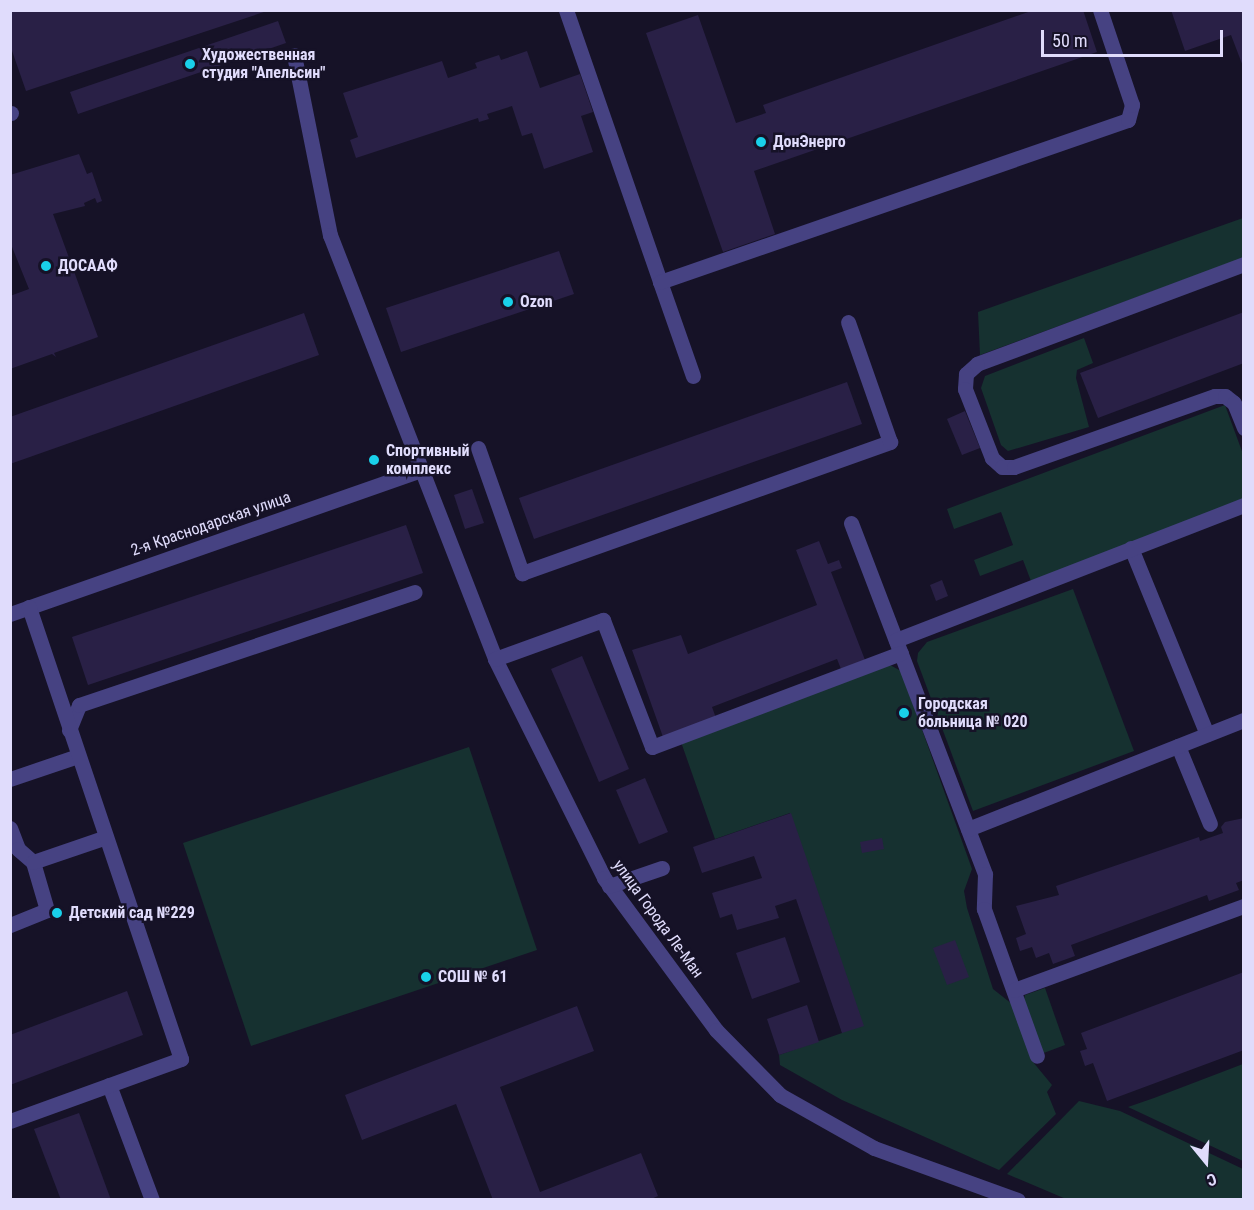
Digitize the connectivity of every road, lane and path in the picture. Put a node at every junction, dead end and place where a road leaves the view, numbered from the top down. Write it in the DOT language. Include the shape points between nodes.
graph roads {
  1 [pos="566,10"];
  2 [pos="1100,10"];
  3 [pos="294,55"];
  4 [pos="1244,264"];
  5 [pos="660,282"];
  6 [pos="848,322"];
  7 [pos="693,376"];
  8 [pos="1244,428"];
  9 [pos="478,448"];
  10 [pos="423,469"];
  11 [pos="1244,505"];
  12 [pos="851,524"];
  13 [pos="1131,548"];
  14 [pos="414,592"];
  15 [pos="29,607"];
  16 [pos="10,614"];
  17 [pos="898,646"];
  18 [pos="495,659"];
  19 [pos="1244,720"];
  20 [pos="69,730"];
  21 [pos="1207,734"];
  22 [pos="1178,746"];
  23 [pos="78,756"];
  24 [pos="10,779"];
  25 [pos="1210,824"];
  26 [pos="10,828"];
  27 [pos="968,829"];
  28 [pos="106,837"];
  29 [pos="33,862"];
  30 [pos="662,868"];
  31 [pos="609,886"];
  32 [pos="1244,906"];
  33 [pos="10,925"];
  34 [pos="1014,990"];
  35 [pos="1037,1056"];
  36 [pos="109,1085"];
  37 [pos="10,1121"];
  38 [pos="152,1200"];
  39 [pos="1018,1200"];
  1 -- 5 [label="street"];
  2 -- 5 [label="street" via="1132,105 1128,120"];
  3 -- 10 [label="street, улица Города Ле-Ман" via="330,236"];
  4 -- 8 [label="street" via="977,364 966,374 965,389 992,458 1002,467 1014,468 1215,396 1225,396 1234,403"];
  5 -- 7 [label="street"];
  6 -- 9 [label="street" via="890,442 522,573"];
  10 -- 15 [label="street, 2-я Краснодарская улица"];
  10 -- 18 [label="street, улица Города Ле-Ман"];
  11 -- 13 [label="street"];
  12 -- 17 [label="street"];
  13 -- 17 [label="street"];
  13 -- 21 [label="street"];
  14 -- 20 [label="street" via="79,705"];
  15 -- 16 [label="street, 2-я Краснодарская улица"];
  15 -- 20 [label="street"];
  17 -- 18 [label="street" via="651,747 603,620"];
  17 -- 27 [label="street"];
  18 -- 31 [label="street, улица Города Ле-Ман"];
  19 -- 21 [label="street"];
  20 -- 23 [label="street"];
  21 -- 22 [label="street"];
  22 -- 25 [label="street"];
  22 -- 27 [label="street"];
  23 -- 24 [label="street"];
  23 -- 28 [label="street"];
  26 -- 29 [label="street" via="18,849"];
  27 -- 34 [label="street" via="985,874 984,909"];
  28 -- 29 [label="street"];
  28 -- 36 [label="street" via="182,1059"];
  29 -- 33 [label="street" via="46,909"];
  30 -- 31 [label="street"];
  31 -- 39 [label="street, улица Города Ле-Ман" via="716,1030 780,1095 874,1148"];
  32 -- 34 [label="street"];
  34 -- 35 [label="street"];
  36 -- 37 [label="street"];
  36 -- 38 [label="street"];
}
